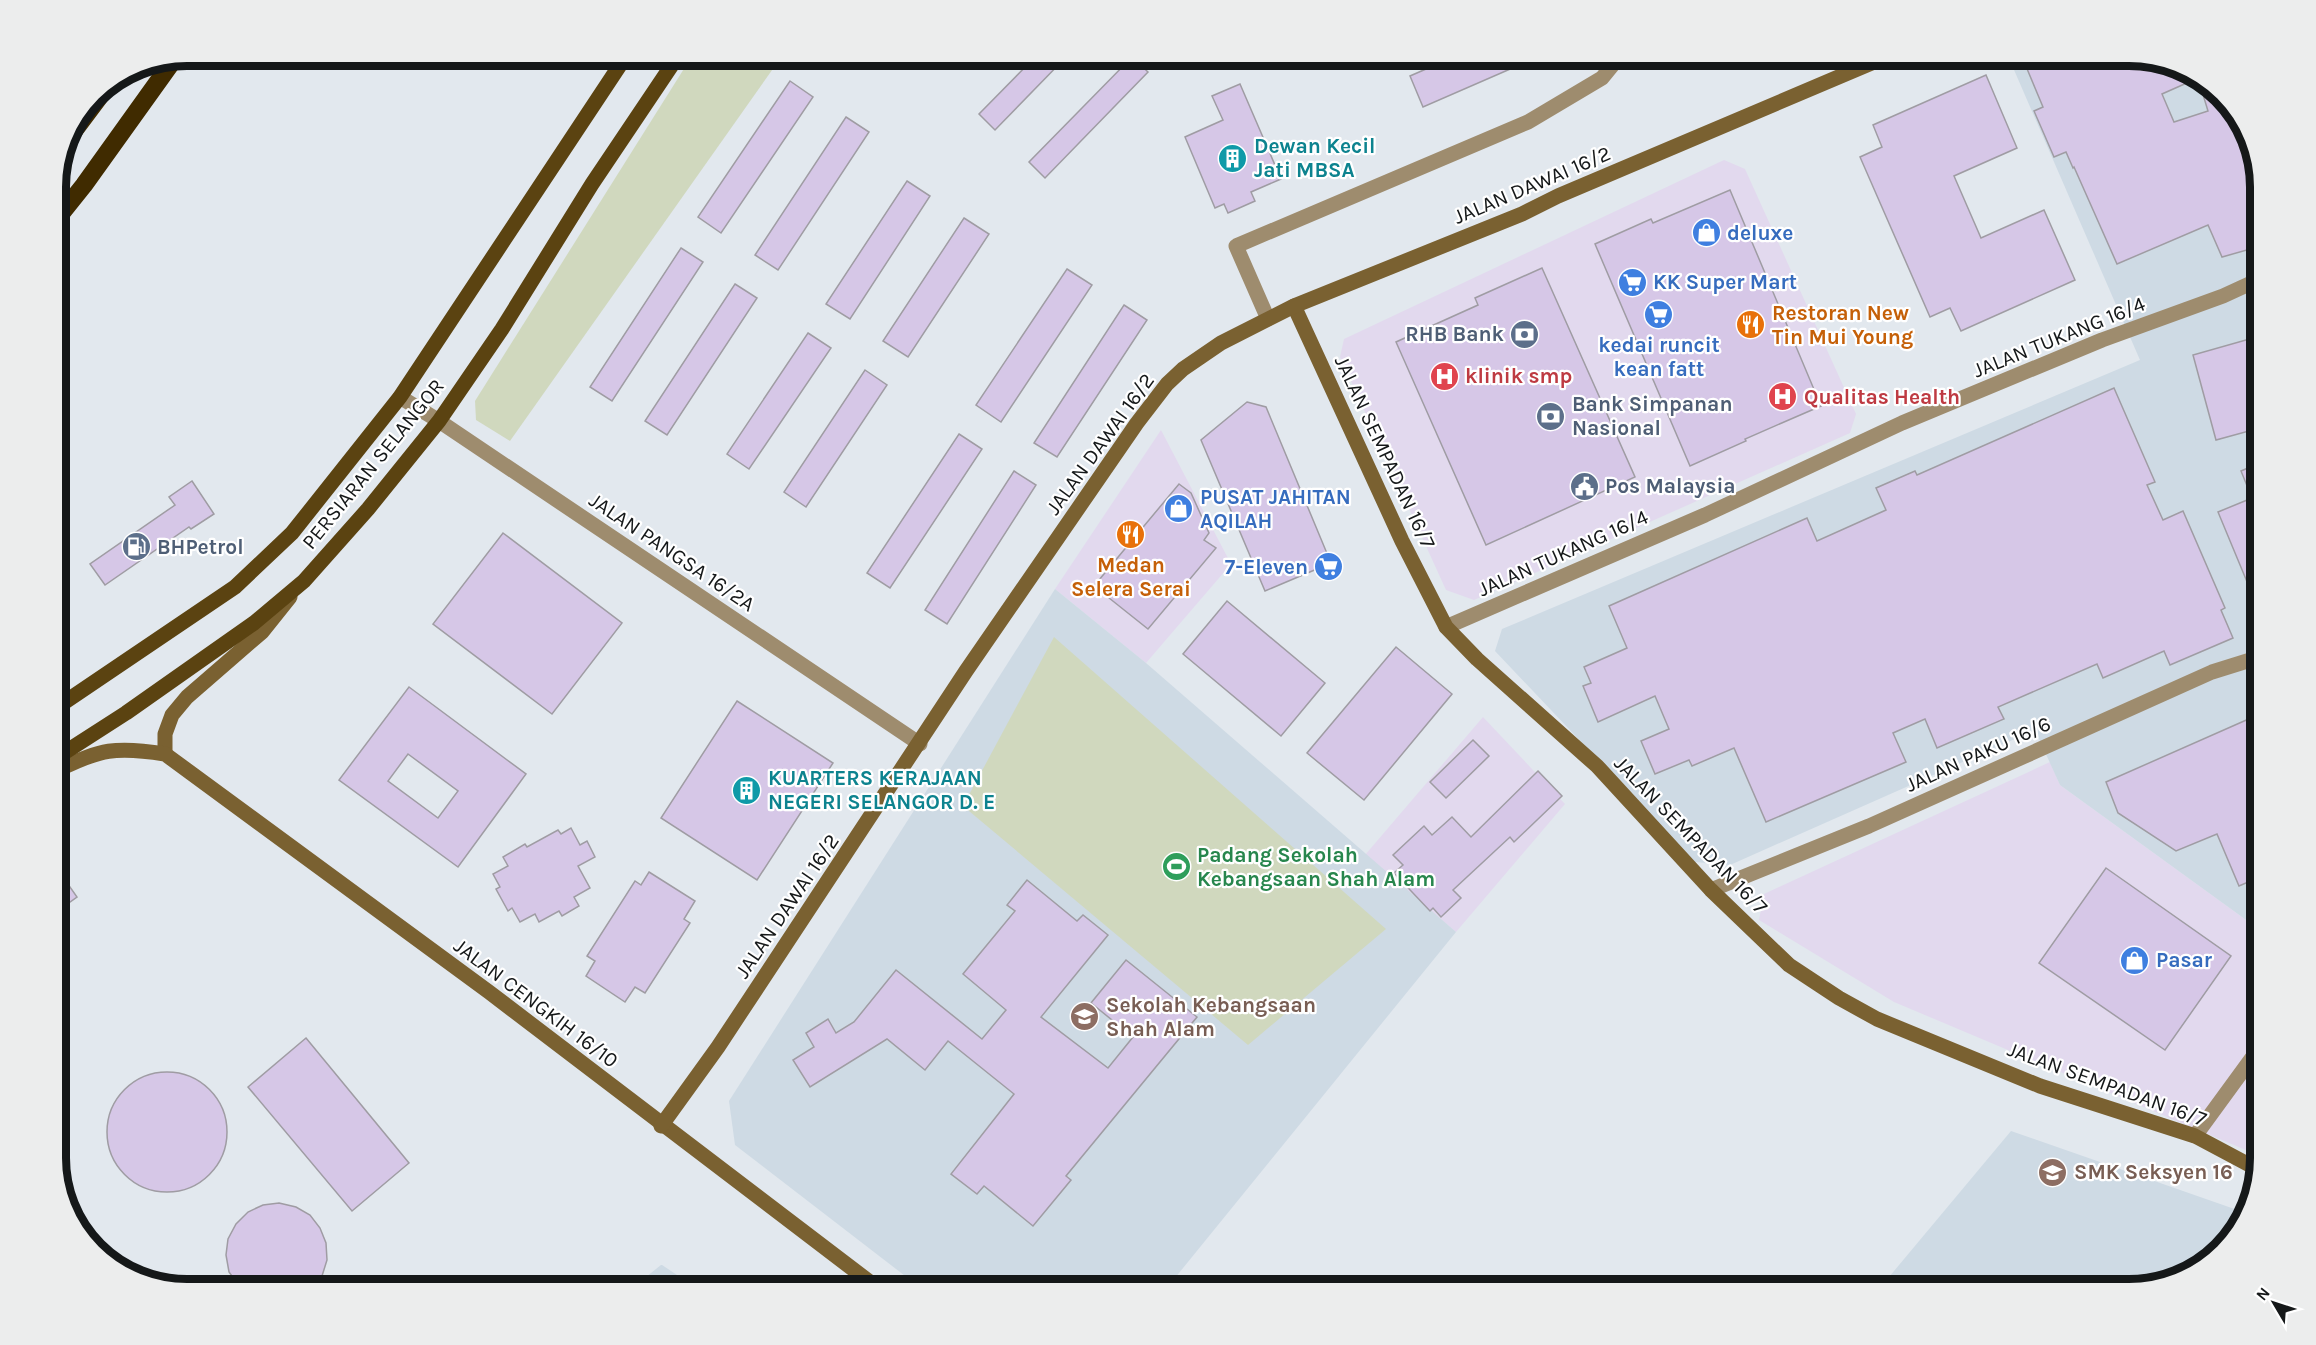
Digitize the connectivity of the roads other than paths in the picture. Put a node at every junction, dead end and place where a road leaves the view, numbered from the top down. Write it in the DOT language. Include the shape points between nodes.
graph roads {
  1 [pos="619,66"];
  2 [pos="671,66"];
  3 [pos="1612,66"];
  4 [pos="1864,66"];
  5 [pos="168,67"];
  6 [pos="66,208"];
  7 [pos="2250,284"];
  8 [pos="1294,306"];
  9 [pos="1268,320"];
  10 [pos="400,397"];
  11 [pos="440,421"];
  12 [pos="304,580"];
  13 [pos="1446,627"];
  14 [pos="2250,660"];
  15 [pos="66,701"];
  16 [pos="920,744"];
  17 [pos="66,752"];
  18 [pos="165,754"];
  19 [pos="66,766"];
  20 [pos="1711,890"];
  21 [pos="2250,1061"];
  22 [pos="662,1126"];
  23 [pos="2195,1136"];
  24 [pos="2250,1165"];
  25 [pos="864,1279"];
  1 -- 10 [label="main road, PERSIARAN SELANGOR"];
  2 -- 11 [label="main road, PERSIARAN SELANGOR"];
  3 -- 9 [label="street" via="1602,78 1528,122 1236,246"];
  4 -- 8 [label="street, JALAN DAWAI 16/2" via="1522,214"];
  5 -- 6 [label="highway"];
  7 -- 13 [label="street, JALAN TUKANG 16/4" via="1902,423 1705,515"];
  8 -- 9 [label="street, JALAN DAWAI 16/2"];
  8 -- 13 [label="street, JALAN SEMPADAN 16/7"];
  9 -- 16 [label="street, JALAN DAWAI 16/2" via="1221,343 1167,384 966,671"];
  10 -- 11 [label="street, JALAN PANGSA 16/2A"];
  10 -- 15 [label="main road, PERSIARAN SELANGOR" via="274,552 235,587"];
  11 -- 12 [label="main road, PERSIARAN SELANGOR"];
  11 -- 16 [label="street, JALAN PANGSA 16/2A"];
  12 -- 17 [label="main road, PERSIARAN SELANGOR" via="254,624"];
  12 -- 18 [label="street" via="262,632 187,696 172,715 165,734"];
  13 -- 20 [label="street, JALAN SEMPADAN 16/7" via="1597,766"];
  14 -- 20 [label="street, JALAN PAKU 16/6" via="2212,672 1869,826"];
  16 -- 22 [label="street, JALAN DAWAI 16/2"];
  18 -- 19 [label="street" via="109,750"];
  18 -- 22 [label="street, JALAN CENGKIH 16/10" via="489,992"];
  20 -- 23 [label="street, JALAN SEMPADAN 16/7" via="1789,965 1877,1019 2040,1086"];
  21 -- 23 [label="street"];
  22 -- 25 [label="street, JALAN CENGKIH 16/10"];
  23 -- 24 [label="street, JALAN SEMPADAN 16/7"];
}
